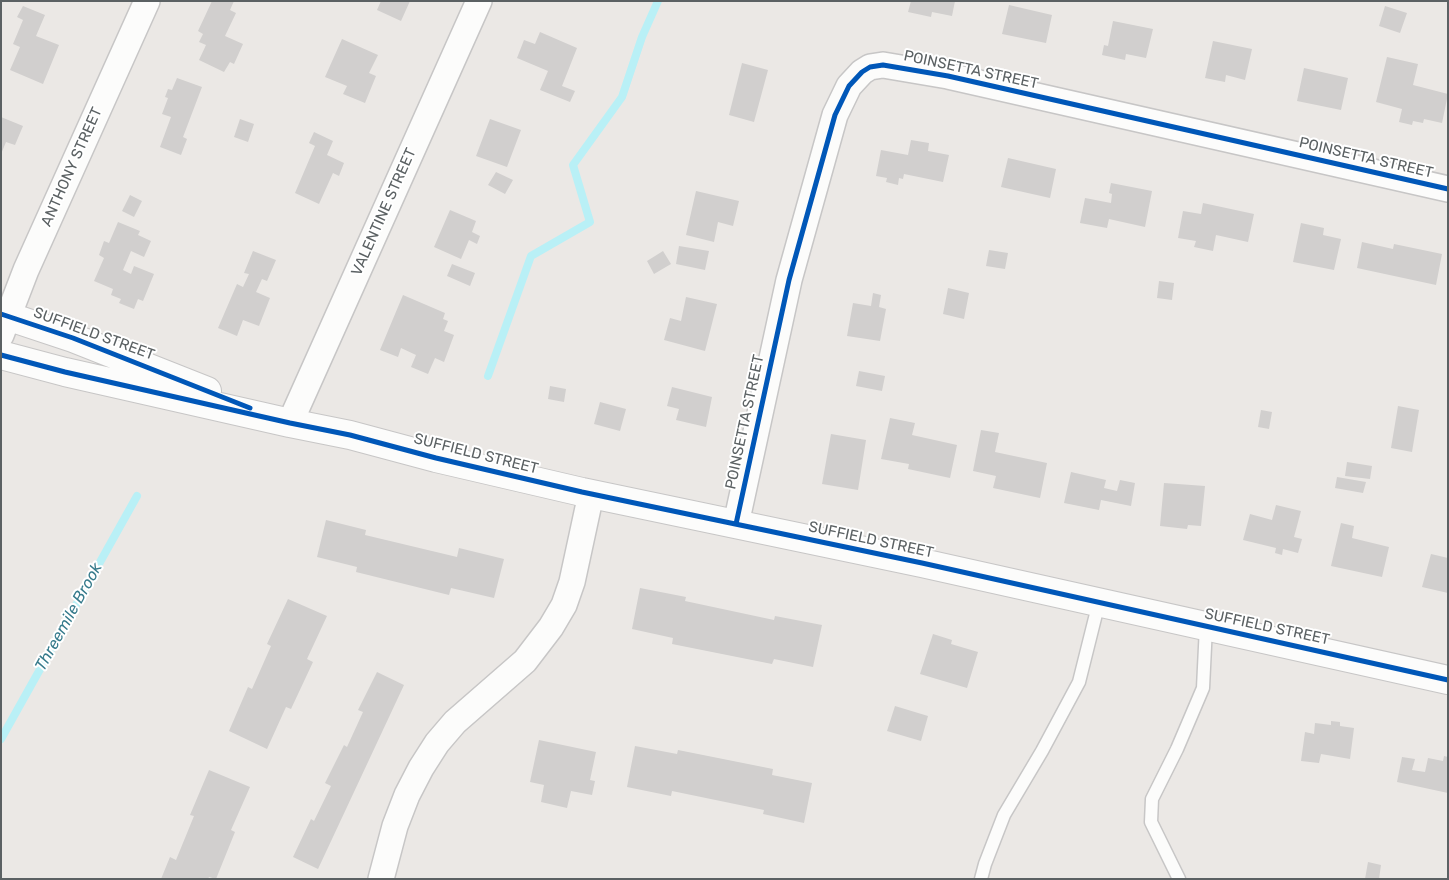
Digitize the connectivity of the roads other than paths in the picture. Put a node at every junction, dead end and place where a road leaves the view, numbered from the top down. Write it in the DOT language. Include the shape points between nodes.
graph roads {
  1 [pos="147,1"];
  2 [pos="479,1"];
  3 [pos="1448,189"];
  4 [pos="4,322"];
  5 [pos="1,355"];
  6 [pos="290,423"];
  7 [pos="591,494"];
  8 [pos="736,524"];
  9 [pos="1099,602"];
  10 [pos="1206,626"];
  11 [pos="1448,680"];
  12 [pos="381,879"];
  13 [pos="981,879"];
  14 [pos="1179,879"];
  1 -- 4 [label="street, ANTHONY STREET"];
  2 -- 6 [label="street, VALENTINE STREET"];
  3 -- 8 [label="street, POINSETTA STREET" via="930,72 883,65 870,67 849,86 835,115 789,280"];
  4 -- 6 [label="main road, SUFFIELD STREET" via="73,338"];
  5 -- 6 [label="main road, SUFFIELD STREET"];
  6 -- 7 [label="main road, SUFFIELD STREET"];
  7 -- 8 [label="main road, SUFFIELD STREET"];
  7 -- 12 [label="street" via="564,605 552,627 525,661 455,722 420,768 396,826"];
  8 -- 9 [label="main road, SUFFIELD STREET"];
  9 -- 10 [label="main road, SUFFIELD STREET"];
  9 -- 13 [label="lane" via="1079,682 1004,814"];
  10 -- 11 [label="main road, SUFFIELD STREET"];
  10 -- 14 [label="lane" via="1203,688 1178,749 1152,799 1151,822"];
}
